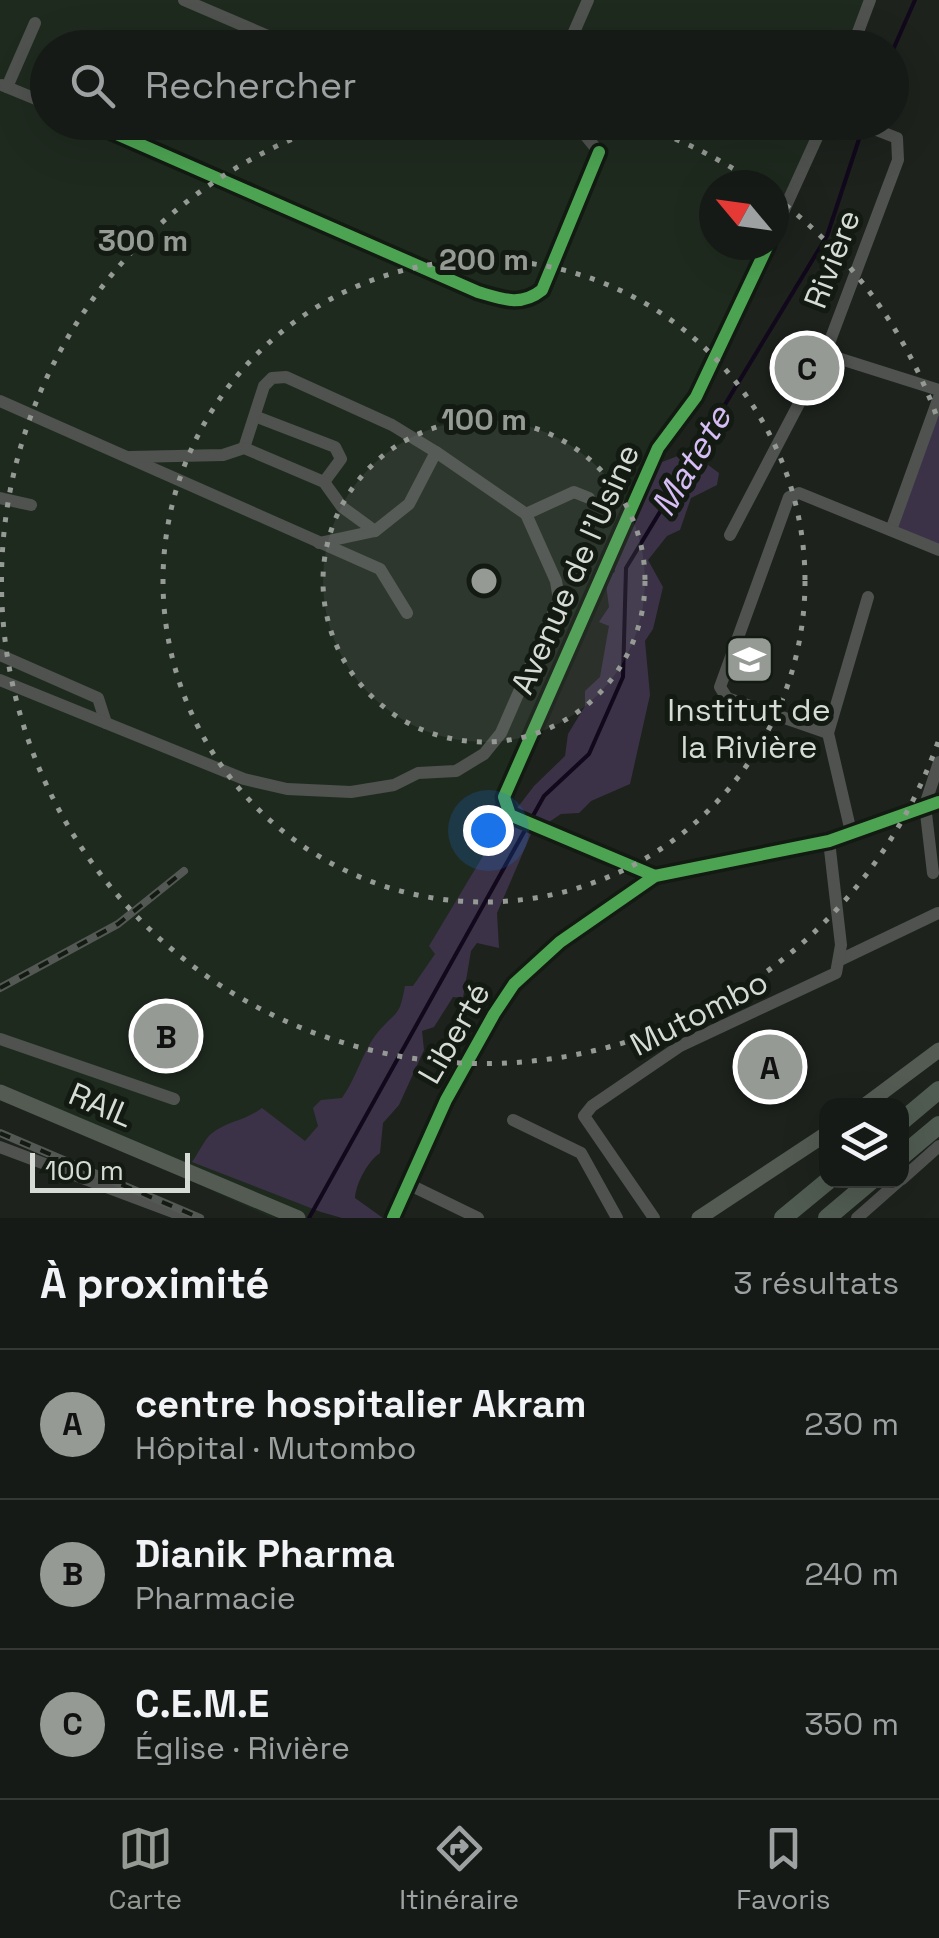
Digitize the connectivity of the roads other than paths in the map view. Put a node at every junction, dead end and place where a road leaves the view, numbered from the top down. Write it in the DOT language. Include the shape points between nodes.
graph roads {
  1 [pos="184,0"];
  2 [pos="588,0"];
  3 [pos="870,0"];
  4 [pos="35,23"];
  5 [pos="32,30"];
  6 [pos="254,30"];
  7 [pos="575,30"];
  8 [pos="859,30"];
  9 [pos="30,33"];
  10 [pos="4,86"];
  11 [pos="30,97"];
  12 [pos="130,140"];
  13 [pos="588,140"];
  14 [pos="816,140"];
  15 [pos="897,140"];
  16 [pos="789,199"];
  17 [pos="761,260"];
  18 [pos="824,354"];
  19 [pos="939,394"];
  20 [pos="0,401"];
  21 [pos="257,417"];
  22 [pos="244,448"];
  23 [pos="436,452"];
  24 [pos="130,456"];
  25 [pos="324,482"];
  26 [pos="0,498"];
  27 [pos="589,498"];
  28 [pos="31,505"];
  29 [pos="526,514"];
  30 [pos="891,530"];
  31 [pos="375,531"];
  32 [pos="730,535"];
  33 [pos="316,543"];
  34 [pos="939,550"];
  35 [pos="868,596"];
  36 [pos="407,612"];
  37 [pos="0,655"];
  38 [pos="0,680"];
  39 [pos="106,724"];
  40 [pos="828,733"];
  41 [pos="939,762"];
  42 [pos="932,803"];
  43 [pos="851,832"];
  44 [pos="829,841"];
  45 [pos="933,873"];
  46 [pos="655,876"];
  47 [pos="938,914"];
  48 [pos="842,960"];
  49 [pos="0,1039"];
  50 [pos="939,1050"];
  51 [pos="939,1090"];
  52 [pos="0,1092"];
  53 [pos="875,1098"];
  54 [pos="174,1099"];
  55 [pos="909,1114"];
  56 [pos="514,1120"];
  57 [pos="939,1125"];
  58 [pos="819,1139"];
  59 [pos="939,1146"];
  60 [pos="0,1147"];
  61 [pos="909,1150"];
  62 [pos="909,1173"];
  63 [pos="406,1183"];
  64 [pos="819,1188"];
  65 [pos="863,1188"];
  66 [pos="892,1188"];
  67 [pos="294,1216"];
  68 [pos="189,1218"];
  69 [pos="393,1218"];
  70 [pos="478,1218"];
  71 [pos="617,1218"];
  72 [pos="654,1218"];
  73 [pos="699,1218"];
  74 [pos="783,1218"];
  75 [pos="827,1218"];
  76 [pos="857,1218"];
  1 -- 6 [label="street"];
  2 -- 7 [label="street"];
  3 -- 8 [label="street"];
  4 -- 5 [label="street"];
  9 -- 10 [label="street"];
  10 -- 11 [label="street"];
  12 -- 13 [label="street" via="512,301 530,300 542,290 599,152"];
  14 -- 16 [label="street"];
  15 -- 18 [label="street, Rivière" via="898,160"];
  17 -- 46 [label="street, Avenue de l'Usine" via="696,397 658,448 504,797 510,815"];
  18 -- 19 [label="street"];
  18 -- 32 [label="street, Rivière"];
  19 -- 30 [label="street"];
  20 -- 24 [label="street"];
  21 -- 22 [label="street"];
  21 -- 23 [label="street" via="264,386 286,377 392,424"];
  21 -- 25 [label="street" via="336,447 340,459"];
  22 -- 24 [label="street" via="222,455"];
  22 -- 25 [label="street"];
  23 -- 29 [label="street"];
  23 -- 31 [label="street" via="409,504"];
  24 -- 33 [label="street"];
  25 -- 31 [label="street"];
  26 -- 28 [label="street"];
  27 -- 29 [label="street" via="574,492"];
  29 -- 39 [label="street" via="559,600 497,741 456,771 418,773 394,785 350,792 269,786"];
  30 -- 34 [label="street"];
  30 -- 40 [label="street" via="793,493 720,687 727,698"];
  31 -- 33 [label="street"];
  33 -- 36 [label="street" via="380,570"];
  35 -- 40 [label="street"];
  37 -- 39 [label="street" via="98,698"];
  38 -- 39 [label="street"];
  40 -- 43 [label="street"];
  41 -- 42 [label="street"];
  42 -- 43 [label="street, Liberté"];
  42 -- 45 [label="street"];
  43 -- 44 [label="street, Liberté"];
  44 -- 46 [label="street, Liberté"];
  44 -- 48 [label="street"];
  46 -- 63 [label="street, Liberté" via="560,942 514,984"];
  47 -- 48 [label="street, Mutombo"];
  48 -- 72 [label="street, Mutombo" via="836,973 680,1046 586,1111"];
  49 -- 54 [label="street"];
  50 -- 53 [label="main road"];
  51 -- 55 [label="highway"];
  52 -- 67 [label="main road, RAIL"];
  56 -- 71 [label="street" via="581,1153"];
  57 -- 61 [label="highway"];
  58 -- 73 [label="main road"];
  59 -- 62 [label="street"];
  60 -- 68 [label="street"];
  63 -- 69 [label="street, Liberté"];
  63 -- 70 [label="street"];
  64 -- 74 [label="highway"];
  65 -- 75 [label="highway"];
  66 -- 76 [label="street"];
}
